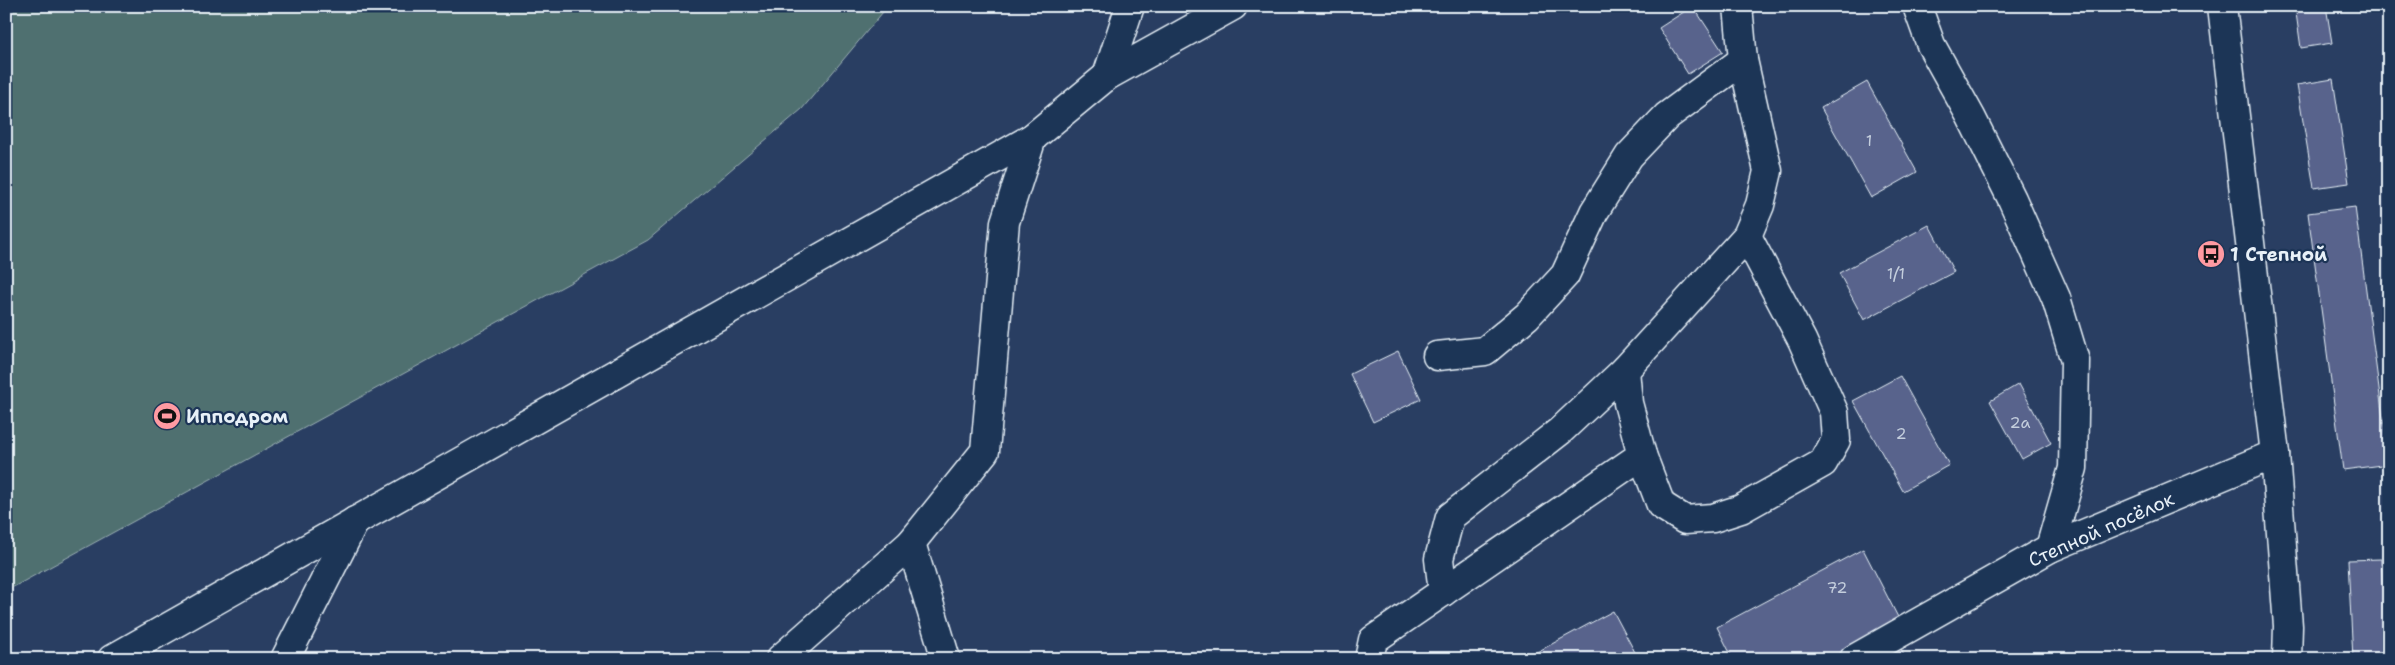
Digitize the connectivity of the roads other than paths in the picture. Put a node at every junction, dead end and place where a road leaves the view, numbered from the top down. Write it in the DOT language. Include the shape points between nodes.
graph roads {
  1 [pos="1130,6"];
  2 [pos="1233,6"];
  3 [pos="1738,6"];
  4 [pos="1917,6"];
  5 [pos="2222,6"];
  6 [pos="1743,60"];
  7 [pos="1107,76"];
  8 [pos="1032,138"];
  9 [pos="1747,236"];
  10 [pos="1437,356"];
  11 [pos="1625,370"];
  12 [pos="2275,454"];
  13 [pos="1642,456"];
  14 [pos="355,521"];
  15 [pos="911,542"];
  16 [pos="2050,548"];
  17 [pos="1443,592"];
  18 [pos="112,659"];
  19 [pos="285,659"];
  20 [pos="780,659"];
  21 [pos="946,659"];
  22 [pos="1369,659"];
  23 [pos="1854,659"];
  24 [pos="2287,659"];
  1 -- 7 [label="street"];
  2 -- 7 [label="street"];
  3 -- 6 [label="street"];
  4 -- 16 [label="street" via="1931,45 2012,199 2056,298 2075,361 2074,468"];
  5 -- 12 [label="street"];
  6 -- 9 [label="street" via="1768,171 1760,205"];
  6 -- 10 [label="street" via="1667,116 1629,156 1594,212 1565,275 1527,316 1485,351"];
  7 -- 8 [label="street"];
  8 -- 14 [label="street"];
  8 -- 15 [label="street" via="1005,222 985,451"];
  9 -- 11 [label="street"];
  9 -- 13 [label="street" via="1802,340 1834,412 1836,440 1823,463 1741,509 1713,518 1685,520 1661,505"];
  11 -- 13 [label="street" via="1628,403"];
  11 -- 17 [label="street" via="1560,431 1450,517 1439,559"];
  12 -- 16 [label="street, Степной посёлок"];
  12 -- 24 [label="street" via="2288,626"];
  13 -- 17 [label="street"];
  14 -- 18 [label="street"];
  14 -- 19 [label="street"];
  15 -- 20 [label="street"];
  15 -- 21 [label="street"];
  16 -- 23 [label="street, Степной посёлок"];
  17 -- 22 [label="street" via="1373,640"];
}
